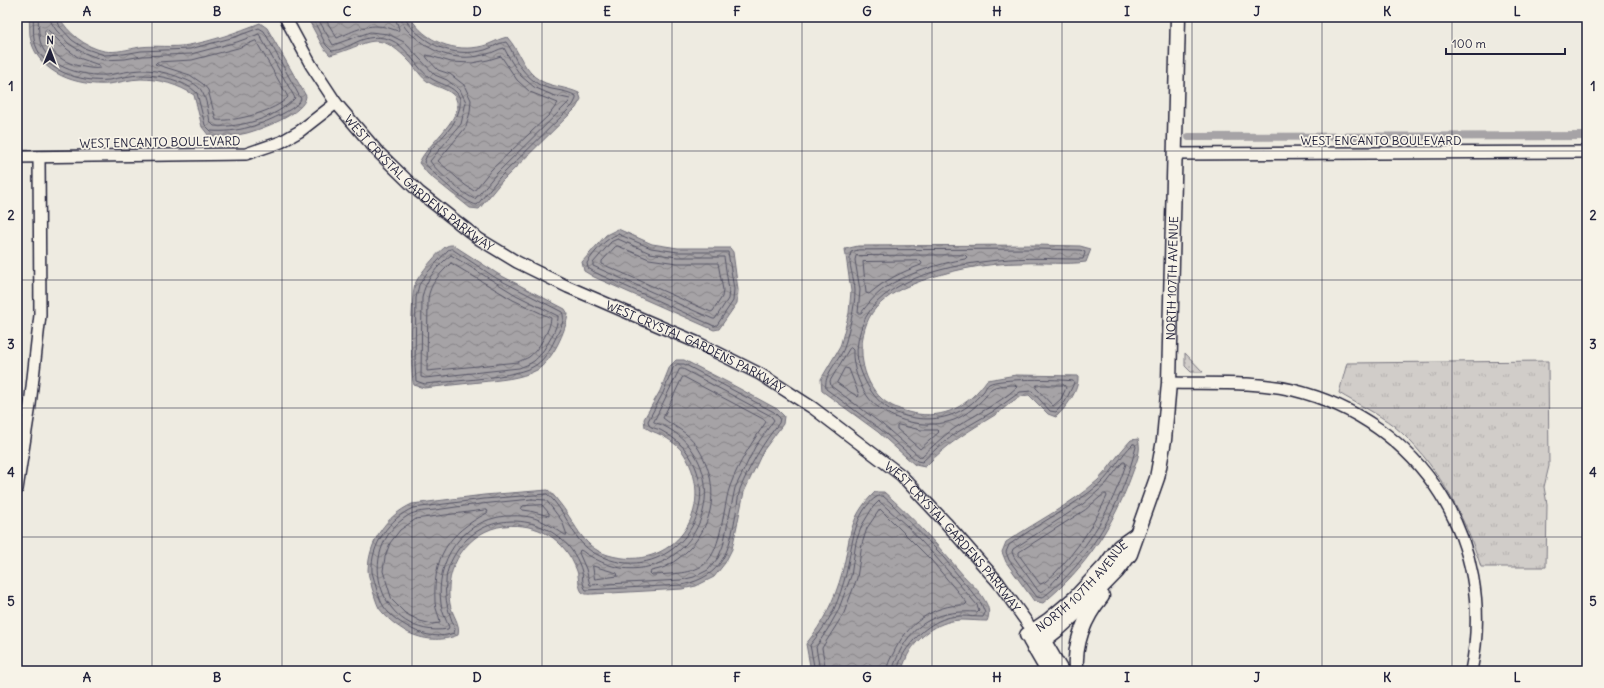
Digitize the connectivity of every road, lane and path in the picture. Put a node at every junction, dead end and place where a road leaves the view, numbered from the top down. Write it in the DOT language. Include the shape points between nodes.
graph roads {
  1 [pos="285,17"];
  2 [pos="1178,17"];
  3 [pos="336,103"];
  4 [pos="1587,152"];
  5 [pos="1175,154"];
  6 [pos="39,156"];
  7 [pos="17,157"];
  8 [pos="1169,384"];
  9 [pos="17,488"];
  10 [pos="1136,535"];
  11 [pos="1117,571"];
  12 [pos="1034,636"];
  13 [pos="1048,671"];
  14 [pos="1061,671"];
  15 [pos="1076,671"];
  16 [pos="1471,671"];
  1 -- 3 [label="street, WEST CRYSTAL GARDENS PARKWAY" via="311,65"];
  2 -- 5 [label="main road, NORTH 107TH AVENUE"];
  3 -- 6 [label="street, WEST ENCANTO BOULEVARD" via="300,131 281,142 246,154"];
  3 -- 12 [label="street, WEST CRYSTAL GARDENS PARKWAY" via="377,151 419,192 479,239 517,262 568,287 696,342 760,374 814,408 847,433 901,475 998,582"];
  4 -- 5 [label="street, WEST ENCANTO BOULEVARD"];
  5 -- 8 [label="main road, NORTH 107TH AVENUE"];
  6 -- 7 [label="street, WEST ENCANTO BOULEVARD"];
  6 -- 9 [label="street" via="40,315"];
  8 -- 10 [label="main road, NORTH 107TH AVENUE" via="1161,458 1152,493"];
  8 -- 16 [label="street" via="1266,386 1311,395 1358,416 1402,448 1436,487 1455,521 1469,559 1474,580 1477,619 1476,646"];
  10 -- 11 [label="main road, NORTH 107TH AVENUE" via="1130,554"];
  10 -- 12 [label="main road, NORTH 107TH AVENUE" via="1119,547 1075,598"];
  11 -- 12 [label="main road, NORTH 107TH AVENUE" via="1081,608"];
  11 -- 15 [label="main road" via="1111,585 1094,606 1083,626 1076,653"];
  12 -- 13 [label="main road, NORTH 107TH AVENUE"];
  12 -- 14 [label="main road, NORTH 107TH AVENUE"];
}
